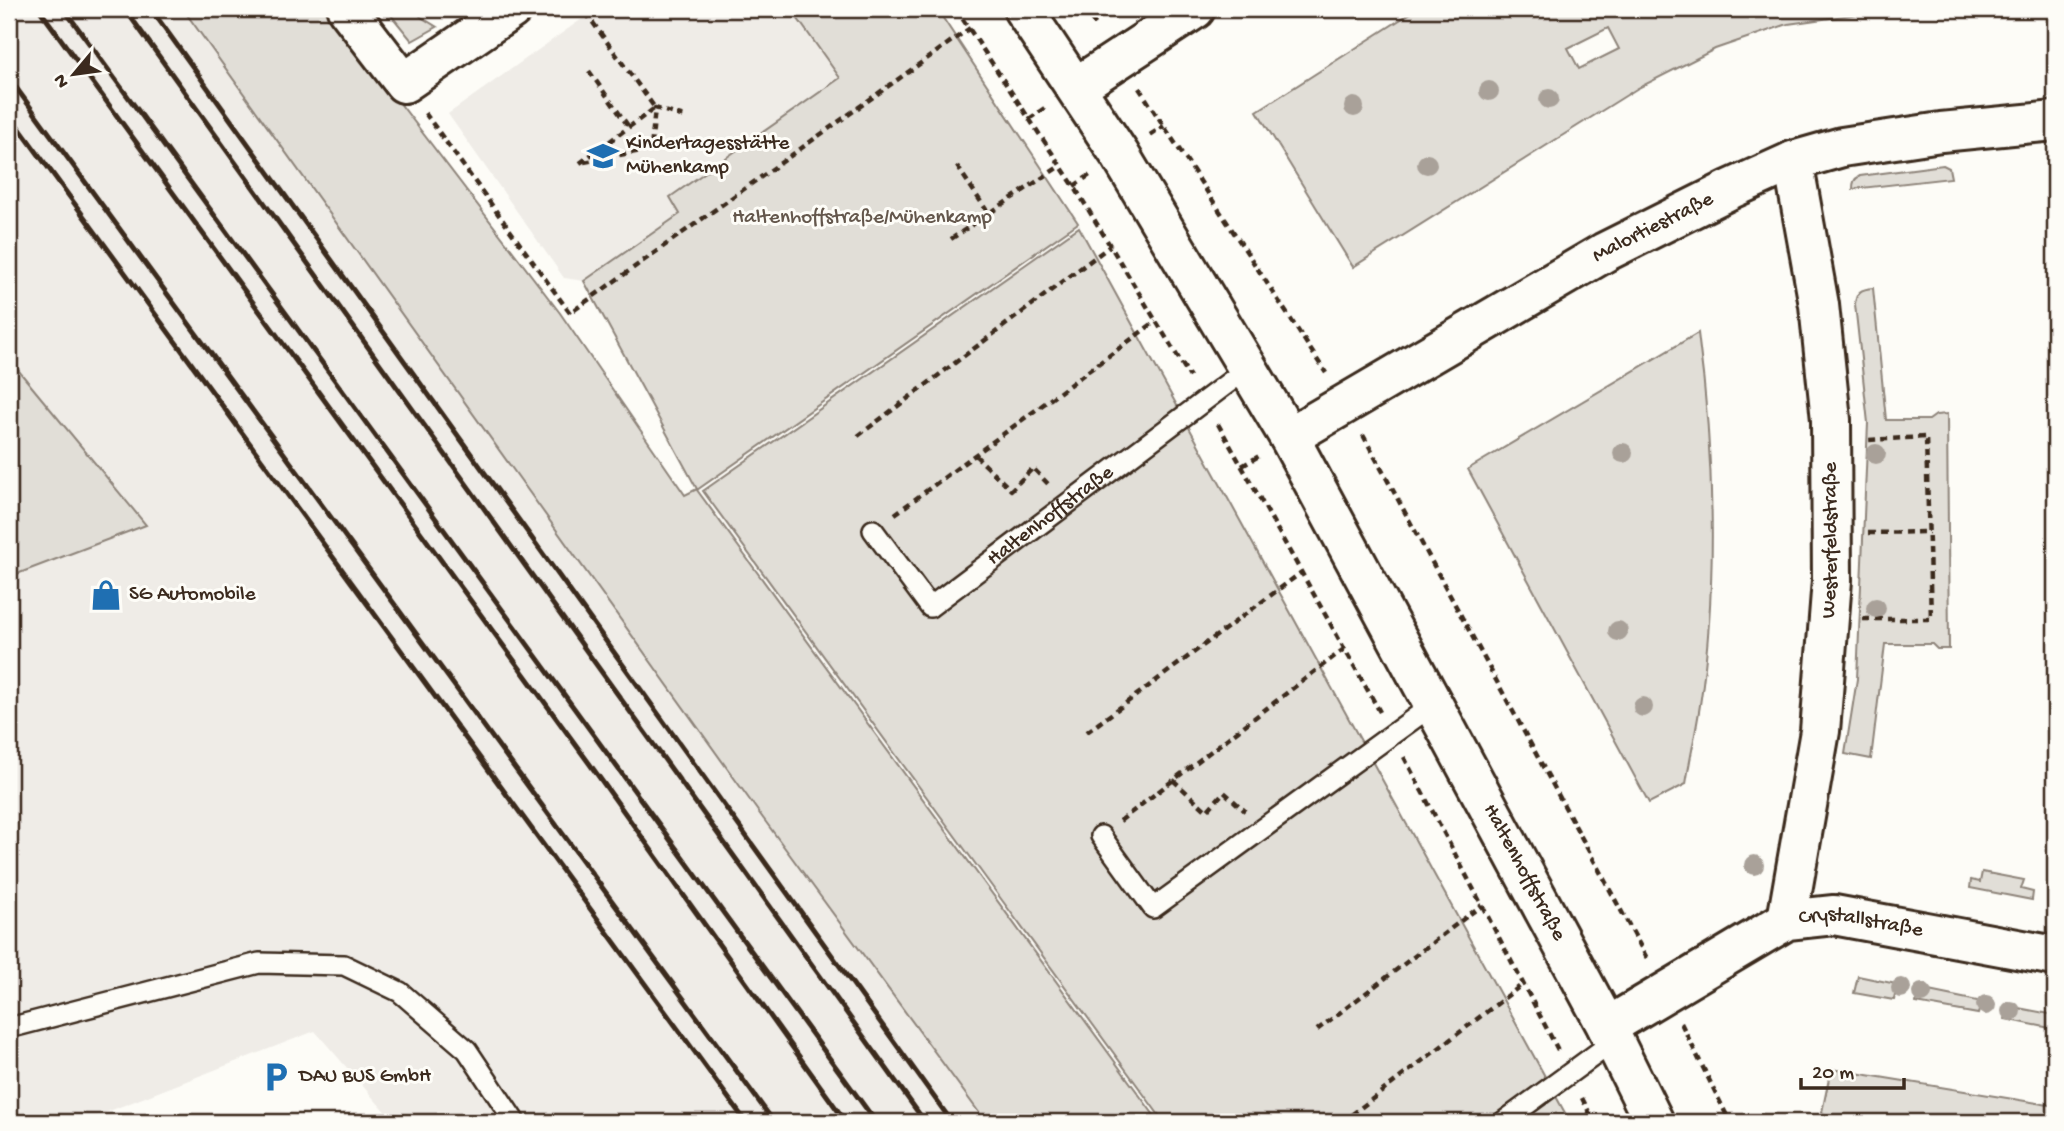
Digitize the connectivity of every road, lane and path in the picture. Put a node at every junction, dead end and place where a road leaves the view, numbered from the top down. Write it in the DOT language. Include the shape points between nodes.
graph roads {
  1 [pos="346,9"];
  2 [pos="512,9"];
  3 [pos="583,9"];
  4 [pos="956,9"];
  5 [pos="1023,9"];
  6 [pos="1084,9"];
  7 [pos="1195,9"];
  8 [pos="970,28"];
  9 [pos="1119,58"];
  10 [pos="589,71"];
  11 [pos="404,83"];
  12 [pos="1076,87"];
  13 [pos="655,108"];
  14 [pos="688,118"];
  15 [pos="2055,121"];
  16 [pos="629,127"];
  17 [pos="1793,161"];
  18 [pos="957,166"];
  19 [pos="1060,166"];
  20 [pos="989,214"];
  21 [pos="951,239"];
  22 [pos="1110,246"];
  23 [pos="1156,321"];
  24 [pos="1248,368"];
  25 [pos="1205,401"];
  26 [pos="1346,404"];
  27 [pos="858,436"];
  28 [pos="1290,437"];
  29 [pos="1831,442"];
  30 [pos="975,455"];
  31 [pos="1068,503"];
  32 [pos="873,530"];
  33 [pos="1929,532"];
  34 [pos="1832,534"];
  35 [pos="1301,572"];
  36 [pos="1829,619"];
  37 [pos="1344,649"];
  38 [pos="1434,704"];
  39 [pos="1087,732"];
  40 [pos="1392,734"];
  41 [pos="1174,780"];
  42 [pos="1264,828"];
  43 [pos="1101,836"];
  44 [pos="1482,905"];
  45 [pos="1787,920"];
  46 [pos="2055,956"];
  47 [pos="1523,984"];
  48 [pos="1665,992"];
  49 [pos="9,1028"];
  50 [pos="1317,1030"];
  51 [pos="1610,1034"];
  52 [pos="1570,1073"];
  53 [pos="515,1122"];
  54 [pos="1342,1122"];
  55 [pos="1503,1122"];
  56 [pos="1594,1122"];
  57 [pos="1654,1122"];
  58 [pos="1730,1122"];
  1 -- 11 [label="street"];
  2 -- 11 [label="street"];
  3 -- 13 [label="path"];
  4 -- 8 [label="path"];
  5 -- 12 [label="street, Haltenhoffstraße"];
  6 -- 9 [label="path"];
  7 -- 9 [label="street"];
  8 -- 11 [label="path" via="570,313"];
  8 -- 19 [label="path"];
  9 -- 12 [label="street"];
  9 -- 26 [label="path"];
  10 -- 16 [label="path"];
  12 -- 24 [label="street, Haltenhoffstraße"];
  13 -- 14 [label="path"];
  13 -- 16 [label="path"];
  13 -- 16 [label="path" via="651,149 580,163"];
  15 -- 17 [label="street, Malortiestraße" via="1879,141"];
  17 -- 26 [label="street, Malortiestraße" via="1605,252"];
  17 -- 29 [label="street, Westerfeldstraße" via="1819,305"];
  18 -- 20 [label="path"];
  19 -- 20 [label="path"];
  19 -- 22 [label="path"];
  20 -- 21 [label="path"];
  22 -- 23 [label="path"];
  22 -- 27 [label="path"];
  23 -- 25 [label="path"];
  23 -- 30 [label="path"];
  24 -- 25 [label="lane, Haltenhoffstraße"];
  24 -- 28 [label="street, Haltenhoffstraße"];
  25 -- 31 [label="lane, Haltenhoffstraße"];
  25 -- 35 [label="path"];
  26 -- 28 [label="street, Malortiestraße"];
  26 -- 48 [label="path"];
  28 -- 38 [label="street, Haltenhoffstraße"];
  29 -- 33 [label="path" via="1926,437"];
  29 -- 34 [label="street, Westerfeldstraße"];
  30 -- 31 [label="path" via="1011,490 1033,468"];
  30 -- 32 [label="path"];
  31 -- 32 [label="lane, Haltenhoffstraße" via="930,607"];
  33 -- 34 [label="path"];
  33 -- 36 [label="path" via="1931,619"];
  34 -- 36 [label="street, Westerfeldstraße"];
  35 -- 37 [label="path"];
  35 -- 39 [label="path"];
  36 -- 45 [label="street, Westerfeldstraße" via="1820,731"];
  37 -- 40 [label="path"];
  37 -- 41 [label="path"];
  38 -- 40 [label="lane"];
  38 -- 51 [label="street, Haltenhoffstraße"];
  40 -- 42 [label="lane"];
  40 -- 44 [label="path"];
  41 -- 42 [label="path" via="1207,811 1224,792"];
  41 -- 43 [label="path"];
  42 -- 43 [label="lane" via="1153,908"];
  44 -- 47 [label="path"];
  44 -- 50 [label="path"];
  45 -- 46 [label="street, Crystallstraße" via="1835,915"];
  45 -- 48 [label="street, Crystallstraße"];
  47 -- 52 [label="path"];
  47 -- 54 [label="path"];
  48 -- 51 [label="street, Crystallstraße"];
  48 -- 58 [label="path"];
  49 -- 53 [label="lane" via="259,963 344,965 400,992 467,1050"];
  51 -- 52 [label="lane"];
  51 -- 57 [label="street, Haltenhoffstraße"];
  52 -- 55 [label="lane"];
  52 -- 56 [label="path"];
}
